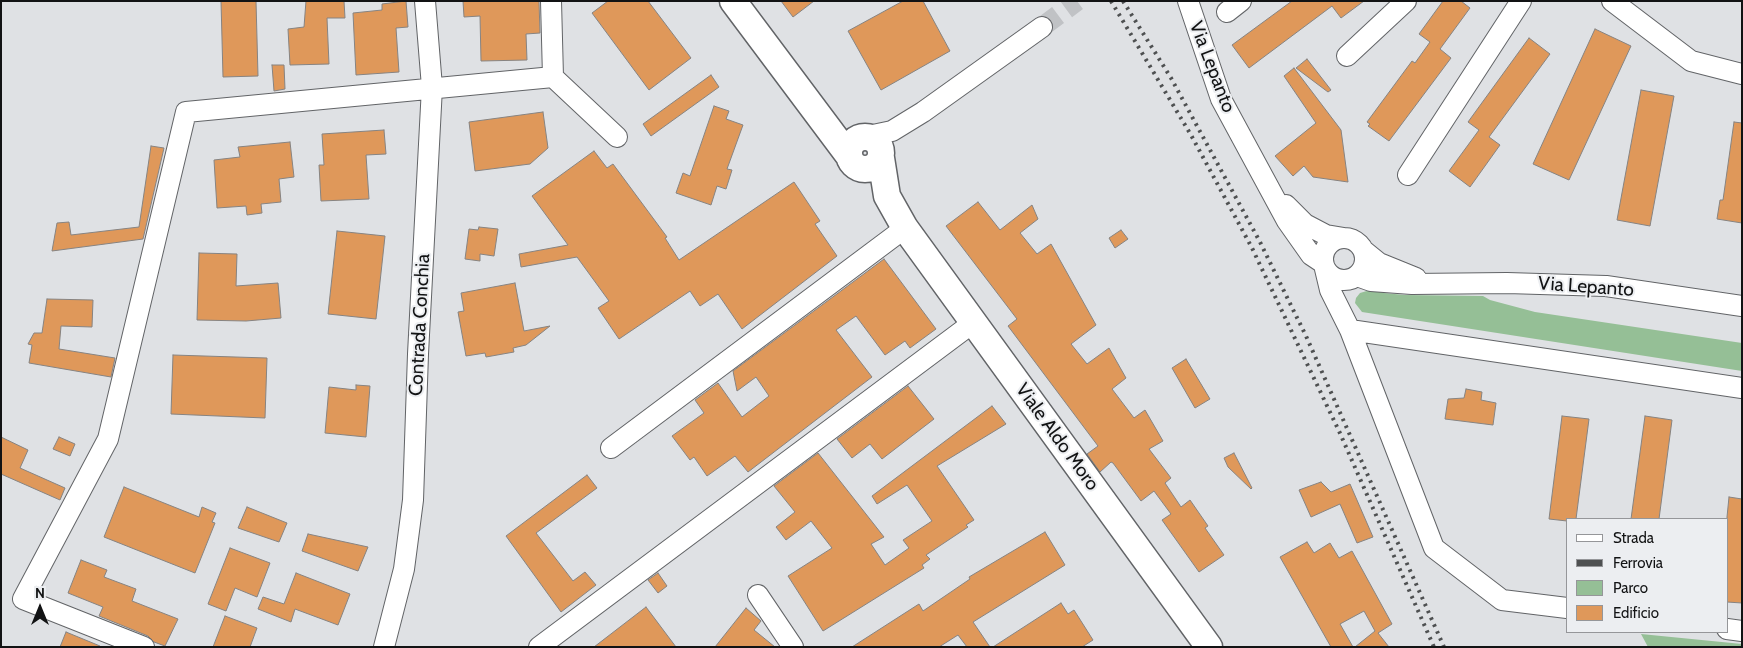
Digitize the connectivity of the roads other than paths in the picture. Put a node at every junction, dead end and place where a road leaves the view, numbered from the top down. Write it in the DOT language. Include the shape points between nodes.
graph roads {
  1 [pos="425,1"];
  2 [pos="551,1"];
  3 [pos="733,1"];
  4 [pos="1188,1"];
  5 [pos="1406,1"];
  6 [pos="1612,1"];
  7 [pos="1517,3"];
  8 [pos="1042,27"];
  9 [pos="1347,56"];
  10 [pos="1742,74"];
  11 [pos="553,77"];
  12 [pos="432,87"];
  13 [pos="617,137"];
  14 [pos="866,151"];
  15 [pos="1408,175"];
  16 [pos="1268,185"];
  17 [pos="905,228"];
  18 [pos="1344,238"];
  19 [pos="1363,250"];
  20 [pos="1324,266"];
  21 [pos="1353,278"];
  22 [pos="1429,282"];
  23 [pos="1742,306"];
  24 [pos="974,322"];
  25 [pos="1350,330"];
  26 [pos="1742,388"];
  27 [pos="611,448"];
  28 [pos="758,595"];
  29 [pos="1566,608"];
  30 [pos="1728,629"];
  31 [pos="1742,631"];
  32 [pos="144,647"];
  33 [pos="384,647"];
  34 [pos="539,647"];
  35 [pos="794,647"];
  36 [pos="1208,647"];
  1 -- 12 [label="street, Contrada Conchia"];
  2 -- 11 [label="street"];
  3 -- 14 [label="main road, Viale Aldo Moro" via="806,98"];
  4 -- 16 [label="street, Via Lepanto" via="1221,99"];
  5 -- 9 [label="street"];
  6 -- 10 [label="street" via="1691,61"];
  7 -- 15 [label="street"];
  8 -- 14 [label="street"];
  11 -- 12 [label="street"];
  11 -- 13 [label="street"];
  12 -- 32 [label="street" via="186,112 108,439 23,599"];
  12 -- 33 [label="street, Contrada Conchia" via="413,500 404,569"];
  14 -- 17 [label="main road, Viale Aldo Moro" via="890,215"];
  16 -- 18 [label="street" via="1305,224 1326,235"];
  16 -- 20 [label="street" via="1287,221 1311,255"];
  17 -- 24 [label="main road, Viale Aldo Moro"];
  17 -- 27 [label="street"];
  18 -- 19 [label="street" via="1356,242"];
  18 -- 20 [label="street" via="1330,243 1323,255"];
  19 -- 21 [label="street" via="1364,266"];
  19 -- 22 [label="street" via="1395,271"];
  20 -- 21 [label="street" via="1336,279"];
  20 -- 25 [label="street" via="1330,290"];
  21 -- 22 [label="street" via="1392,283"];
  21 -- 25 [label="street" via="1346,290"];
  22 -- 23 [label="street, Via Lepanto" via="1606,286"];
  24 -- 34 [label="street"];
  24 -- 36 [label="main road, Viale Aldo Moro"];
  25 -- 26 [label="street"];
  25 -- 29 [label="street" via="1434,548 1502,600"];
  28 -- 35 [label="street"];
  30 -- 31 [label="street"];
}
